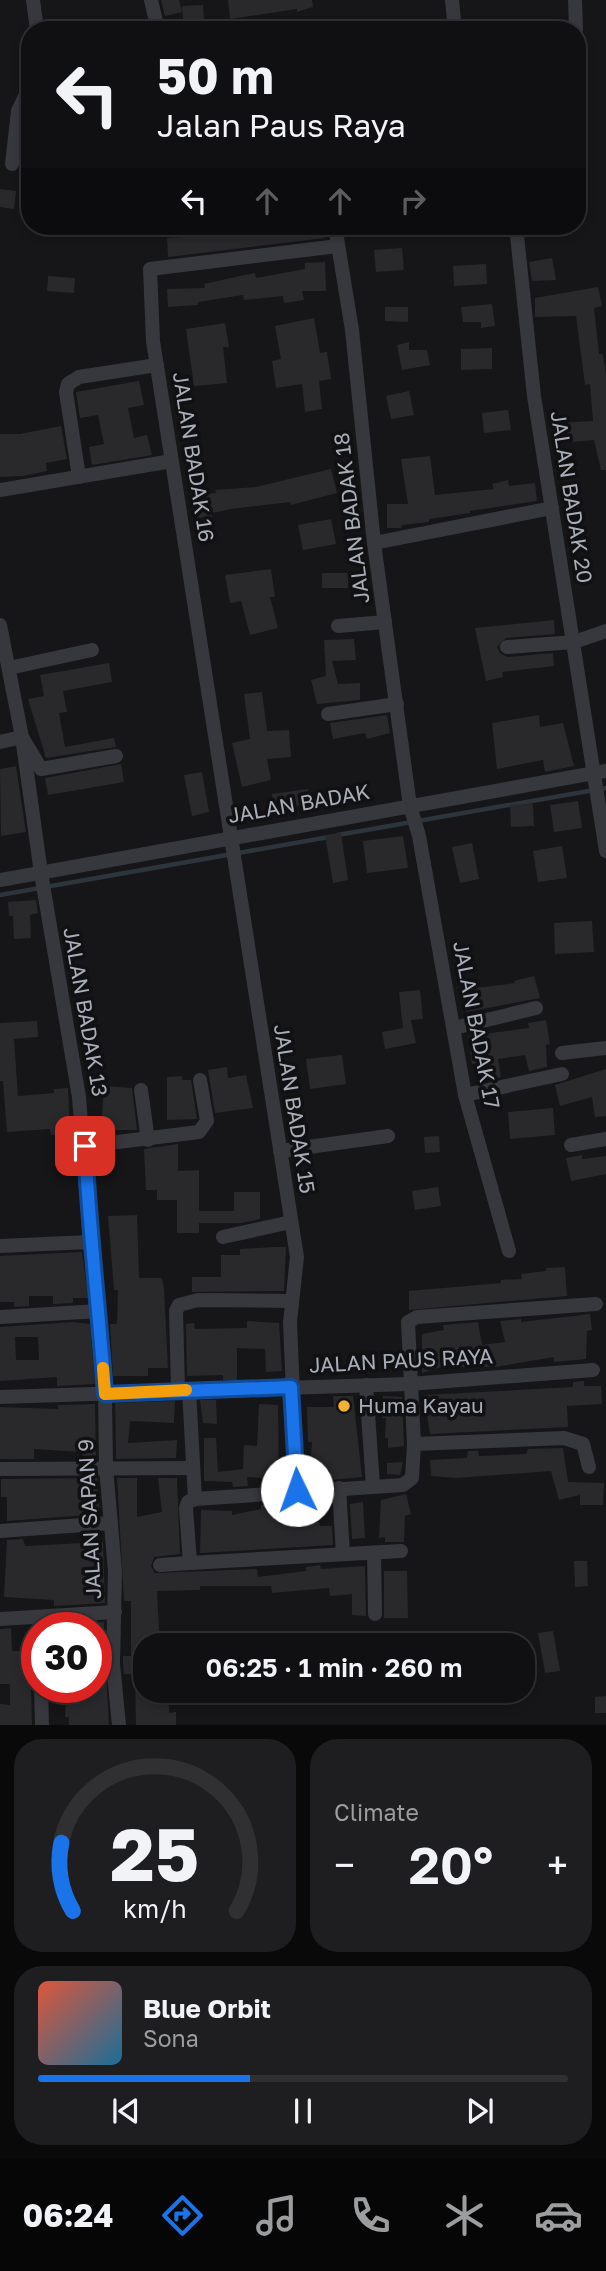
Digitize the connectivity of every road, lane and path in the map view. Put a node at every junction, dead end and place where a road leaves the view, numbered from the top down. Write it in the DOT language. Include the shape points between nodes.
graph roads {
  1 [pos="33,0"];
  2 [pos="151,0"];
  3 [pos="452,0"];
  4 [pos="575,0"];
  5 [pos="36,21"];
  6 [pos="156,21"];
  7 [pos="454,21"];
  8 [pos="576,21"];
  9 [pos="21,106"];
  10 [pos="12,164"];
  11 [pos="336,235"];
  12 [pos="517,235"];
  13 [pos="338,246"];
  14 [pos="157,365"];
  15 [pos="172,461"];
  16 [pos="79,477"];
  17 [pos="0,490"];
  18 [pos="552,508"];
  19 [pos="374,543"];
  20 [pos="385,622"];
  21 [pos="0,625"];
  22 [pos="338,626"];
  23 [pos="606,631"];
  24 [pos="574,642"];
  25 [pos="507,647"];
  26 [pos="92,650"];
  27 [pos="9,668"];
  28 [pos="397,704"];
  29 [pos="328,714"];
  30 [pos="22,737"];
  31 [pos="0,742"];
  32 [pos="116,757"];
  33 [pos="599,772"];
  34 [pos="410,806"];
  35 [pos="229,838"];
  36 [pos="606,851"];
  37 [pos="41,873"];
  38 [pos="0,880"];
  39 [pos="536,1009"];
  40 [pos="454,1028"];
  41 [pos="606,1048"];
  42 [pos="562,1053"];
  43 [pos="562,1074"];
  44 [pos="200,1080"];
  45 [pos="141,1090"];
  46 [pos="465,1095"];
  47 [pos="388,1136"];
  48 [pos="606,1139"];
  49 [pos="148,1140"];
  50 [pos="571,1145"];
  51 [pos="85,1146"];
  52 [pos="280,1151"];
  53 [pos="291,1223"];
  54 [pos="223,1237"];
  55 [pos="90,1245"];
  56 [pos="0,1246"];
  57 [pos="509,1251"];
  58 [pos="292,1301"];
  59 [pos="596,1304"];
  60 [pos="99,1311"];
  61 [pos="0,1317"];
  62 [pos="593,1370"];
  63 [pos="409,1384"];
  64 [pos="366,1385"];
  65 [pos="291,1387"];
  66 [pos="184,1390"];
  67 [pos="105,1394"];
  68 [pos="0,1398"];
  69 [pos="414,1444"];
  70 [pos="106,1467"];
  71 [pos="589,1467"];
  72 [pos="193,1468"];
  73 [pos="0,1469"];
  74 [pos="373,1486"];
  75 [pos="339,1488"];
  76 [pos="297,1490"];
  77 [pos="195,1499"];
  78 [pos="111,1523"];
  79 [pos="0,1531"];
  80 [pos="401,1551"];
  81 [pos="374,1553"];
  82 [pos="344,1554"];
  83 [pos="190,1563"];
  84 [pos="160,1565"];
  85 [pos="116,1612"];
  86 [pos="112,1613"];
  87 [pos="375,1614"];
  88 [pos="0,1619"];
  89 [pos="21,1621"];
  90 [pos="41,1703"];
  91 [pos="42,1725"];
  92 [pos="119,1725"];
  1 -- 5 [label="street"];
  2 -- 6 [label="street"];
  3 -- 7 [label="street"];
  4 -- 8 [label="street"];
  9 -- 10 [label="street"];
  11 -- 13 [label="street, JALAN BADAK 18"];
  12 -- 18 [label="street, JALAN BADAK 20" via="534,396"];
  13 -- 14 [label="street, JALAN BADAK 16" via="150,269"];
  13 -- 19 [label="street, JALAN BADAK 18" via="352,330"];
  14 -- 15 [label="street, JALAN BADAK 16"];
  14 -- 16 [label="street" via="79,377 68,384"];
  15 -- 16 [label="street"];
  15 -- 35 [label="street, JALAN BADAK 16"];
  16 -- 17 [label="street"];
  18 -- 19 [label="street"];
  18 -- 24 [label="street, JALAN BADAK 20"];
  19 -- 20 [label="street, JALAN BADAK 18"];
  20 -- 22 [label="street"];
  20 -- 28 [label="street, JALAN BADAK 18"];
  21 -- 27 [label="street, JALAN BADAK 13"];
  23 -- 24 [label="street"];
  24 -- 25 [label="street"];
  24 -- 33 [label="street, JALAN BADAK 20"];
  26 -- 27 [label="street"];
  27 -- 30 [label="street, JALAN BADAK 13"];
  28 -- 29 [label="street"];
  28 -- 34 [label="street, JALAN BADAK 18"];
  30 -- 31 [label="street"];
  30 -- 32 [label="street" via="41,769"];
  30 -- 37 [label="street, JALAN BADAK 13"];
  33 -- 34 [label="street, JALAN BADAK"];
  33 -- 36 [label="street, JALAN BADAK 20"];
  34 -- 35 [label="street, JALAN BADAK"];
  34 -- 40 [label="street, JALAN BADAK 17"];
  35 -- 37 [label="street, JALAN BADAK"];
  35 -- 52 [label="street, JALAN BADAK 15"];
  37 -- 38 [label="street, JALAN BADAK"];
  37 -- 51 [label="street, JALAN BADAK 13"];
  39 -- 40 [label="street"];
  40 -- 46 [label="street, JALAN BADAK 17"];
  41 -- 42 [label="street"];
  43 -- 46 [label="street"];
  44 -- 49 [label="street" via="204,1128"];
  45 -- 49 [label="street"];
  46 -- 57 [label="street, JALAN BADAK 17"];
  47 -- 52 [label="street"];
  48 -- 50 [label="street"];
  49 -- 51 [label="street"];
  51 -- 55 [label="street, JALAN BADAK 13"];
  52 -- 53 [label="street, JALAN BADAK 15"];
  53 -- 54 [label="street"];
  53 -- 58 [label="street, JALAN BADAK 15" via="298,1257"];
  55 -- 56 [label="street"];
  55 -- 60 [label="street, JALAN BADAK 13"];
  58 -- 65 [label="street, JALAN BADAK 15"];
  58 -- 66 [label="street" via="198,1300 179,1305"];
  59 -- 63 [label="street" via="411,1319 406,1327"];
  60 -- 61 [label="street"];
  60 -- 67 [label="street, JALAN BADAK 13"];
  62 -- 63 [label="street, JALAN PAUS RAYA"];
  63 -- 64 [label="street, JALAN PAUS RAYA"];
  63 -- 69 [label="street"];
  64 -- 65 [label="street, JALAN PAUS RAYA"];
  64 -- 74 [label="street"];
  65 -- 66 [label="street, JALAN PAUS RAYA"];
  65 -- 76 [label="street, JALAN BADAK 15"];
  66 -- 67 [label="street, JALAN PAUS RAYA"];
  66 -- 72 [label="street"];
  67 -- 68 [label="street, JALAN PAUS RAYA"];
  67 -- 70 [label="street, JALAN SAPAN 9"];
  69 -- 71 [label="street" via="564,1438 583,1444"];
  69 -- 74 [label="street" via="412,1478 403,1485"];
  70 -- 72 [label="street"];
  70 -- 73 [label="street"];
  70 -- 78 [label="street, JALAN SAPAN 9"];
  72 -- 77 [label="street"];
  74 -- 75 [label="street"];
  75 -- 76 [label="street"];
  75 -- 82 [label="street"];
  76 -- 77 [label="street"];
  77 -- 83 [label="street" via="186,1508"];
  78 -- 79 [label="street"];
  78 -- 85 [label="street, JALAN SAPAN 9"];
  80 -- 81 [label="street"];
  81 -- 82 [label="street"];
  81 -- 87 [label="street"];
  82 -- 83 [label="street"];
  83 -- 84 [label="street"];
  85 -- 86 [label="street"];
  85 -- 92 [label="street, JALAN SAPAN 9" via="113,1664"];
  88 -- 89 [label="street"];
  90 -- 91 [label="street"];
}
